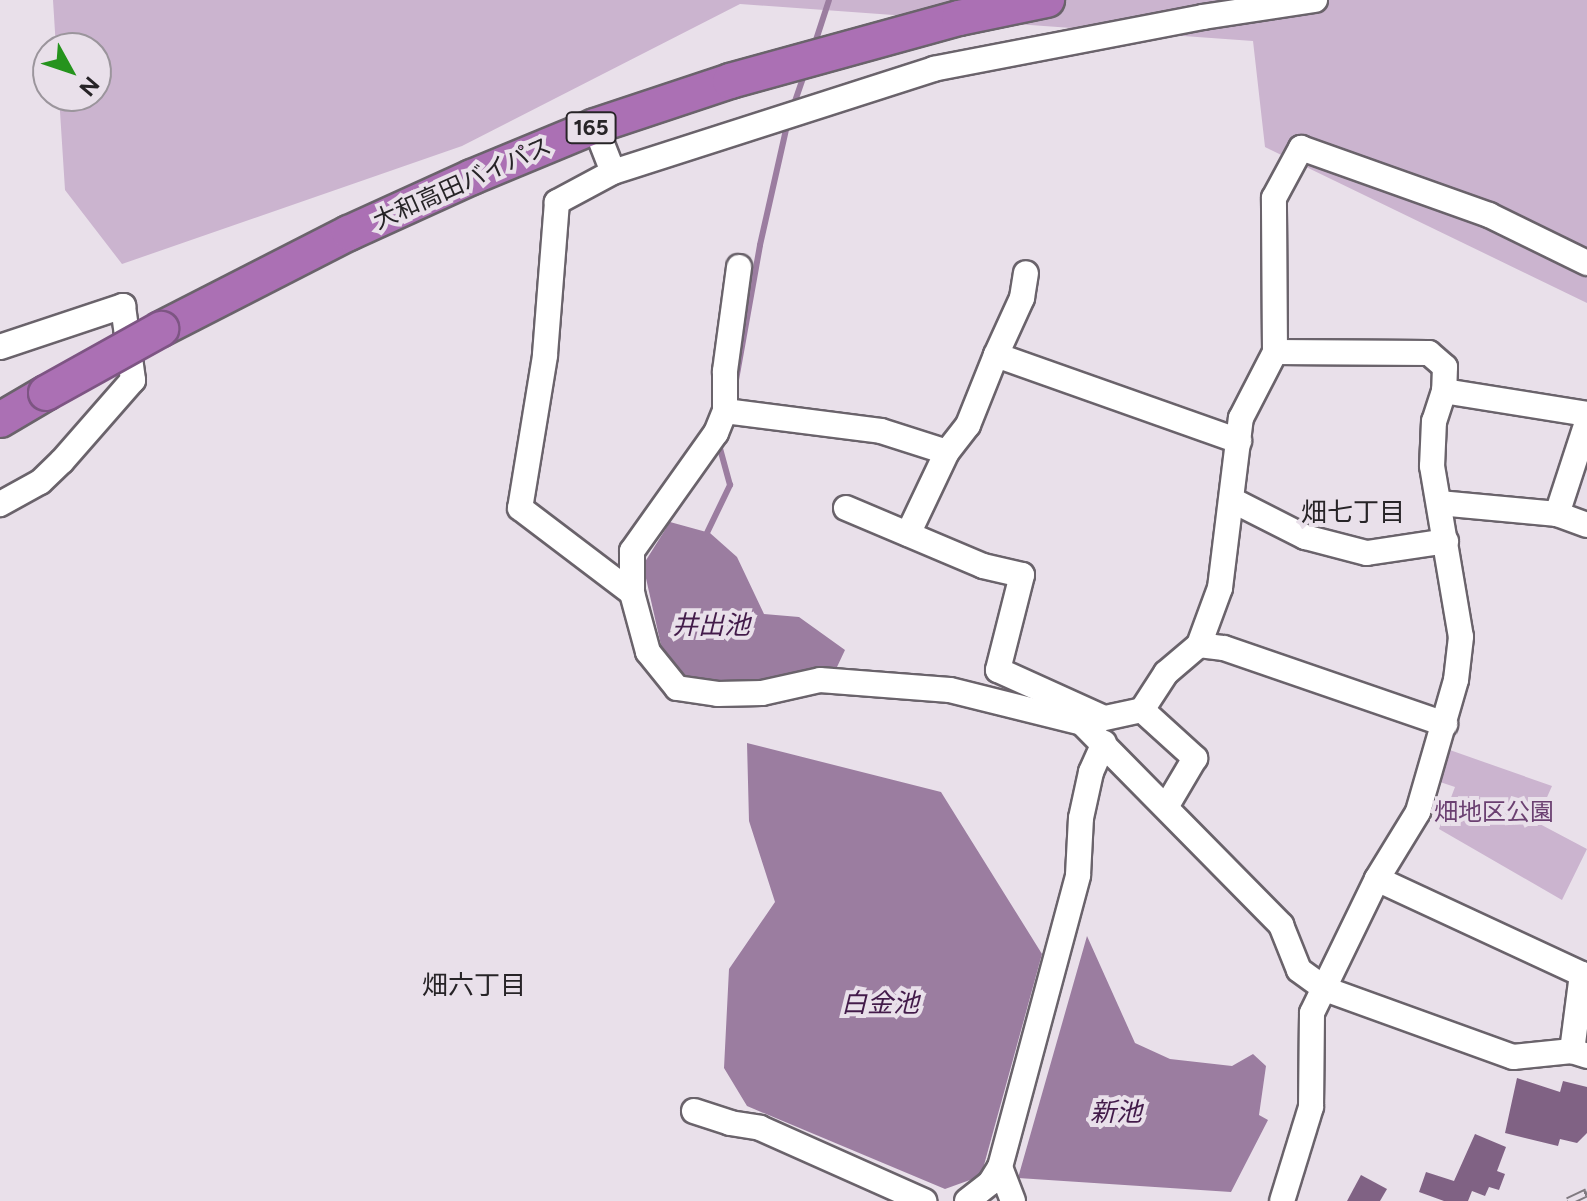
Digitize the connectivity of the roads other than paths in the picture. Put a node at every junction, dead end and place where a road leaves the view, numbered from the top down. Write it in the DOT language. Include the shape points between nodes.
graph roads {
  1 [pos="1047,0"];
  2 [pos="1315,0"];
  3 [pos="595,126"];
  4 [pos="613,172"];
  5 [pos="1587,263"];
  6 [pos="739,267"];
  7 [pos="1026,273"];
  8 [pos="0,347"];
  9 [pos="1275,352"];
  10 [pos="996,355"];
  11 [pos="1444,391"];
  12 [pos="725,411"];
  13 [pos="1587,414"];
  14 [pos="0,420"];
  15 [pos="1587,422"];
  16 [pos="1239,441"];
  17 [pos="947,452"];
  18 [pos="1232,500"];
  19 [pos="1439,503"];
  20 [pos="0,504"];
  21 [pos="846,508"];
  22 [pos="1557,514"];
  23 [pos="1587,525"];
  24 [pos="908,534"];
  25 [pos="1446,541"];
  26 [pos="632,593"];
  27 [pos="1199,645"];
  28 [pos="1142,710"];
  29 [pos="1094,721"];
  30 [pos="1445,724"];
  31 [pos="1104,743"];
  32 [pos="1166,807"];
  33 [pos="1377,879"];
  34 [pos="1325,989"];
  35 [pos="1580,1053"];
  36 [pos="694,1111"];
  37 [pos="1000,1167"];
  38 [pos="924,1201"];
  39 [pos="967,1201"];
  40 [pos="1013,1201"];
  41 [pos="1282,1201"];
  1 -- 3 [label="highway, 大和高田バイパス / 165" via="959,18 730,81"];
  2 -- 4 [label="street" via="934,69"];
  3 -- 4 [label="street"];
  3 -- 14 [label="highway, 大和高田バイパス / 165, bridge" via="363,226 161,329"];
  4 -- 26 [label="street" via="557,202 545,356 520,508"];
  5 -- 9 [label="street" via="1489,215 1301,148 1274,198"];
  6 -- 12 [label="street"];
  7 -- 10 [label="street" via="1022,298"];
  8 -- 20 [label="street" via="123,306 133,380 40,482"];
  9 -- 11 [label="street" via="1429,353 1445,367"];
  9 -- 16 [label="street" via="1241,418"];
  10 -- 16 [label="street"];
  10 -- 17 [label="street" via="968,425"];
  11 -- 13 [label="street"];
  11 -- 19 [label="street" via="1434,421 1432,466"];
  12 -- 17 [label="street" via="881,431"];
  12 -- 26 [label="street" via="716,433 632,551"];
  15 -- 22 [label="street"];
  16 -- 18 [label="street"];
  17 -- 24 [label="street"];
  18 -- 25 [label="street" via="1305,537 1367,553"];
  18 -- 27 [label="street" via="1220,588"];
  19 -- 22 [label="street"];
  19 -- 25 [label="street"];
  21 -- 24 [label="street"];
  22 -- 23 [label="street"];
  24 -- 29 [label="street" via="983,566 1022,575 998,670"];
  25 -- 30 [label="street" via="1461,637"];
  26 -- 29 [label="street" via="648,652 677,688 762,693 820,680 950,690"];
  27 -- 28 [label="street" via="1166,673"];
  27 -- 30 [label="street" via="1224,648"];
  28 -- 29 [label="street"];
  28 -- 32 [label="street" via="1195,758"];
  29 -- 31 [label="street"];
  30 -- 33 [label="street" via="1418,812"];
  31 -- 32 [label="street"];
  31 -- 37 [label="street" via="1081,818 1078,875"];
  32 -- 34 [label="street" via="1281,925 1299,970"];
  33 -- 34 [label="street"];
  33 -- 35 [label="street" via="1582,974"];
  34 -- 35 [label="street" via="1513,1057"];
  34 -- 41 [label="street" via="1312,1013 1311,1107"];
  36 -- 38 [label="street" via="760,1128"];
  37 -- 39 [label="street"];
  37 -- 40 [label="street"];
}
